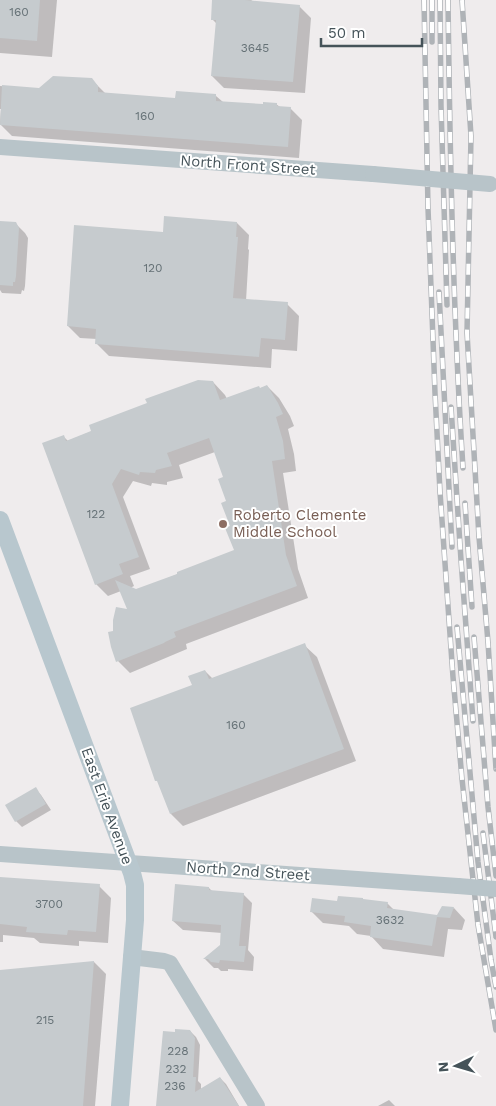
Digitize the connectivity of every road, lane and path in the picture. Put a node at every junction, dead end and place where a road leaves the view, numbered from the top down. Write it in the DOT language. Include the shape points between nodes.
graph roads {
  1 [pos="0,147"];
  2 [pos="493,184"];
  3 [pos="0,520"];
  4 [pos="0,854"];
  5 [pos="129,862"];
  6 [pos="496,889"];
  7 [pos="131,957"];
  8 [pos="120,1106"];
  9 [pos="257,1106"];
  1 -- 2 [label="street, North Front Street, bridge"];
  3 -- 5 [label="main road, East Erie Avenue"];
  4 -- 5 [label="street, North 2nd Street"];
  5 -- 6 [label="street, North 2nd Street, bridge"];
  5 -- 7 [label="main road, East Erie Avenue" via="136,902"];
  7 -- 8 [label="main road, East Erie Avenue"];
  7 -- 9 [label="street" via="170,963"];
}
